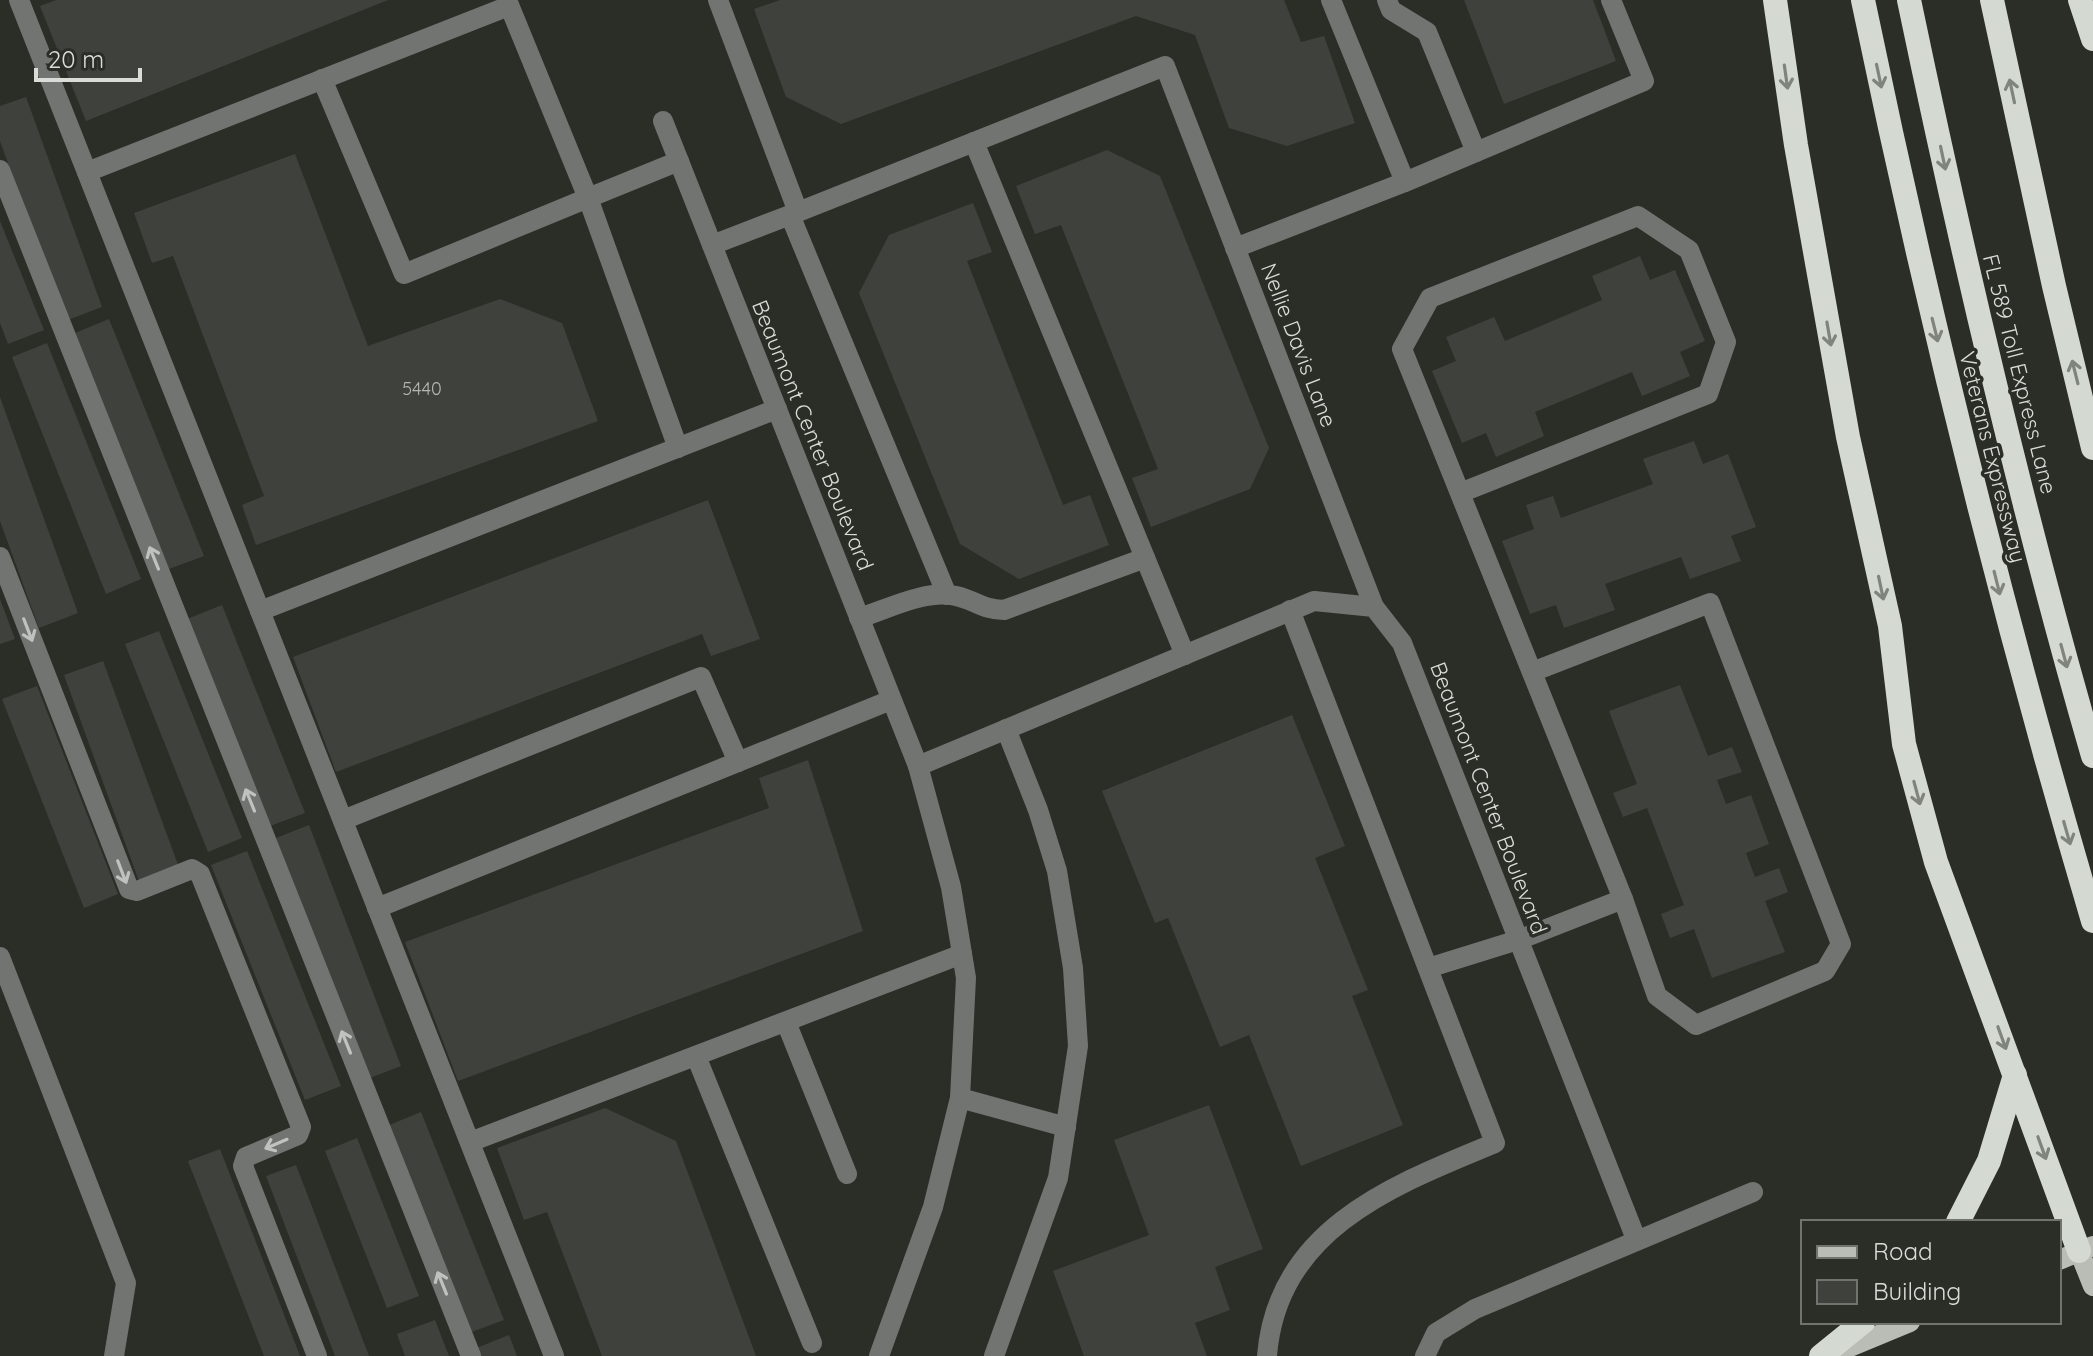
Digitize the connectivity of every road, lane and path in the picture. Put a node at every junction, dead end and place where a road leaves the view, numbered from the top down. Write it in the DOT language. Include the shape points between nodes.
graph roads {
  1 [pos="19,0"];
  2 [pos="718,0"];
  3 [pos="1331,0"];
  4 [pos="1387,0"];
  5 [pos="1611,0"];
  6 [pos="1775,0"];
  7 [pos="1863,0"];
  8 [pos="1909,0"];
  9 [pos="1992,0"];
  10 [pos="2080,0"];
  11 [pos="508,3"];
  12 [pos="2093,39"];
  13 [pos="322,79"];
  14 [pos="663,121"];
  15 [pos="974,142"];
  16 [pos="1476,152"];
  17 [pos="679,161"];
  18 [pos="0,170"];
  19 [pos="87,172"];
  20 [pos="1405,182"];
  21 [pos="588,198"];
  22 [pos="794,214"];
  23 [pos="712,245"];
  24 [pos="1235,248"];
  25 [pos="777,409"];
  26 [pos="678,448"];
  27 [pos="2093,448"];
  28 [pos="1460,493"];
  29 [pos="0,557"];
  30 [pos="1145,558"];
  31 [pos="947,595"];
  32 [pos="1374,607"];
  33 [pos="1290,610"];
  34 [pos="260,611"];
  35 [pos="859,618"];
  36 [pos="1185,655"];
  37 [pos="1532,672"];
  38 [pos="891,700"];
  39 [pos="1006,729"];
  40 [pos="2093,756"];
  41 [pos="738,762"];
  42 [pos="918,766"];
  43 [pos="343,820"];
  44 [pos="1623,899"];
  45 [pos="377,908"];
  46 [pos="2093,921"];
  47 [pos="1518,940"];
  48 [pos="962,954"];
  49 [pos="0,957"];
  50 [pos="1428,968"];
  51 [pos="786,1022"];
  52 [pos="696,1056"];
  53 [pos="2015,1075"];
  54 [pos="960,1098"];
  55 [pos="1066,1127"];
  56 [pos="470,1142"];
  57 [pos="847,1174"];
  58 [pos="1753,1192"];
  59 [pos="1959,1220"];
  60 [pos="1636,1239"];
  61 [pos="2077,1252"];
  62 [pos="2093,1286"];
  63 [pos="1861,1324"];
  64 [pos="1905,1324"];
  65 [pos="812,1343"];
  66 [pos="114,1356"];
  67 [pos="317,1356"];
  68 [pos="471,1356"];
  69 [pos="554,1356"];
  70 [pos="879,1356"];
  71 [pos="994,1356"];
  72 [pos="1267,1356"];
  73 [pos="1425,1356"];
  74 [pos="1821,1356"];
  75 [pos="1828,1356"];
  1 -- 19 [label="street"];
  2 -- 22 [label="street"];
  3 -- 20 [label="street"];
  4 -- 16 [label="street" via="1391,10 1427,32"];
  5 -- 16 [label="street" via="1644,81"];
  6 -- 53 [label="highway, one-way" via="1848,437 1890,626 1904,744 1936,862"];
  7 -- 46 [label="highway, Veterans Expressway, one-way" via="1977,502"];
  8 -- 40 [label="highway, FL 589 Toll Express Lane, one-way" via="2019,483"];
  27 -- 9 [label="highway, one-way"];
  10 -- 12 [label="highway"];
  11 -- 13 [label="street"];
  11 -- 21 [label="street"];
  13 -- 19 [label="street"];
  13 -- 21 [label="street" via="404,274"];
  14 -- 17 [label="street, Beaumont Center Boulevard"];
  15 -- 22 [label="street"];
  15 -- 24 [label="street, Nellie Davis Lane" via="1165,66"];
  15 -- 30 [label="street"];
  16 -- 20 [label="street"];
  17 -- 21 [label="street"];
  17 -- 23 [label="street, Beaumont Center Boulevard"];
  68 -- 18 [label="street, one-way"];
  19 -- 34 [label="street"];
  20 -- 24 [label="street"];
  21 -- 26 [label="street"];
  22 -- 23 [label="street"];
  22 -- 31 [label="street"];
  23 -- 25 [label="street, Beaumont Center Boulevard"];
  24 -- 32 [label="street, Nellie Davis Lane"];
  25 -- 26 [label="street"];
  25 -- 35 [label="street, Beaumont Center Boulevard"];
  26 -- 34 [label="street"];
  28 -- 28 [label="street" via="1402,349 1430,298 1638,216 1689,250 1726,342 1708,394"];
  28 -- 37 [label="street"];
  29 -- 67 [label="street, one-way" via="129,889 137,891 192,869 200,874 301,1127 298,1135 246,1157 243,1166"];
  30 -- 31 [label="street" via="1004,610"];
  30 -- 36 [label="street"];
  31 -- 35 [label="street" via="934,594"];
  32 -- 33 [label="street" via="1314,601"];
  32 -- 47 [label="street, Beaumont Center Boulevard" via="1402,643"];
  33 -- 36 [label="street"];
  33 -- 50 [label="street"];
  34 -- 43 [label="street"];
  35 -- 38 [label="street, Beaumont Center Boulevard"];
  36 -- 39 [label="street"];
  37 -- 44 [label="street"];
  37 -- 44 [label="street" via="1710,603 1841,944 1825,971 1696,1025 1657,996"];
  38 -- 41 [label="street"];
  38 -- 42 [label="street, Beaumont Center Boulevard"];
  39 -- 42 [label="street"];
  39 -- 55 [label="street" via="1057,871 1073,968 1078,1046"];
  41 -- 43 [label="street" via="701,677"];
  41 -- 45 [label="street"];
  42 -- 48 [label="street, Beaumont Center Boulevard" via="951,887"];
  43 -- 45 [label="street"];
  44 -- 47 [label="street"];
  45 -- 56 [label="street"];
  47 -- 50 [label="street"];
  47 -- 60 [label="street, Beaumont Center Boulevard"];
  48 -- 51 [label="street"];
  48 -- 54 [label="street, Beaumont Center Boulevard" via="966,978"];
  49 -- 66 [label="street" via="126,1283"];
  50 -- 72 [label="street" via="1495,1143 1408,1179 1347,1213 1296,1268 1270,1327"];
  51 -- 52 [label="street"];
  51 -- 57 [label="street"];
  52 -- 56 [label="street"];
  52 -- 65 [label="street"];
  53 -- 59 [label="highway" via="1989,1161"];
  53 -- 61 [label="highway, one-way"];
  54 -- 55 [label="street"];
  54 -- 70 [label="street, Beaumont Center Boulevard" via="933,1207"];
  55 -- 71 [label="street" via="1058,1178"];
  56 -- 69 [label="street"];
  58 -- 60 [label="street"];
  60 -- 73 [label="street" via="1475,1309 1436,1333"];
  61 -- 62 [label="main road"];
  63 -- 74 [label="highway"];
  64 -- 75 [label="main road"];
}
